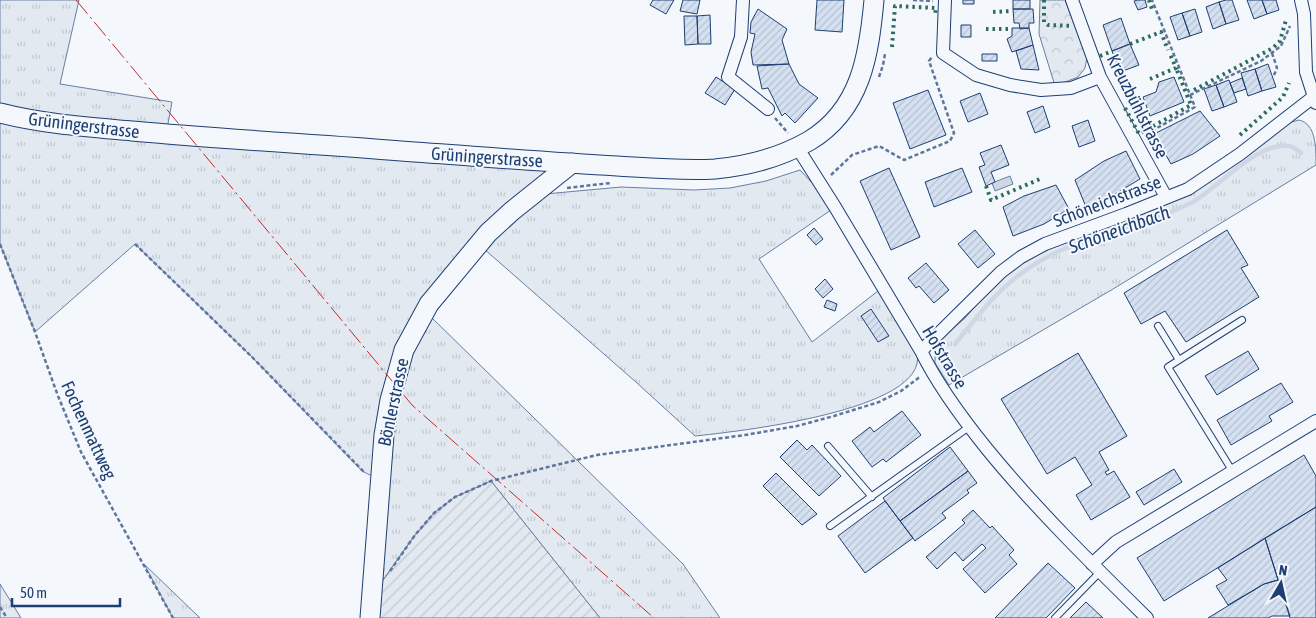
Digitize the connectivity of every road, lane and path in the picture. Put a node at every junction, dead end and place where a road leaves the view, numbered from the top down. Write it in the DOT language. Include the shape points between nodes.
graph roads {
  1 [pos="743,0"];
  2 [pos="874,0"];
  3 [pos="913,0"];
  4 [pos="1072,0"];
  5 [pos="1152,0"];
  6 [pos="1301,0"];
  7 [pos="945,1"];
  8 [pos="1291,24"];
  9 [pos="943,53"];
  10 [pos="1272,54"];
  11 [pos="1274,75"];
  12 [pos="1100,77"];
  13 [pos="1190,95"];
  14 [pos="1315,98"];
  15 [pos="768,109"];
  16 [pos="0,113"];
  17 [pos="1134,140"];
  18 [pos="797,147"];
  19 [pos="572,164"];
  20 [pos="820,184"];
  21 [pos="1166,197"];
  22 [pos="0,244"];
  23 [pos="135,244"];
  24 [pos="1242,320"];
  25 [pos="1158,326"];
  26 [pos="921,351"];
  27 [pos="1179,360"];
  28 [pos="930,370"];
  29 [pos="1316,421"];
  30 [pos="969,427"];
  31 [pos="828,446"];
  32 [pos="1234,472"];
  33 [pos="380,480"];
  34 [pos="872,497"];
  35 [pos="830,526"];
  36 [pos="1096,568"];
  37 [pos="388,574"];
  38 [pos="0,607"];
  39 [pos="7,618"];
  40 [pos="173,618"];
  41 [pos="370,618"];
  42 [pos="1055,618"];
  43 [pos="1146,618"];
  1 -- 15 [label="street" via="741,37 728,77"];
  2 -- 18 [label="main road, Grüningerstrasse" via="866,63 858,83 839,115 812,139"];
  3 -- 7 [label="path"];
  4 -- 12 [label="street, Kreuzbühlstrasse"];
  5 -- 13 [label="path"];
  6 -- 14 [label="street" via="1306,72"];
  7 -- 9 [label="street"];
  8 -- 10 [label="path" via="1281,46"];
  9 -- 12 [label="street" via="976,75 1010,86 1041,90 1071,88"];
  9 -- 20 [label="path" via="933,56 928,62 954,134 950,141 904,160 879,146 852,155"];
  10 -- 11 [label="path" via="1277,65"];
  10 -- 13 [label="path" via="1256,65"];
  12 -- 17 [label="street, Kreuzbühlstrasse"];
  13 -- 17 [label="path" via="1195,107"];
  14 -- 21 [label="street, Schöneichstrasse" via="1210,175"];
  15 -- 18 [label="path"];
  16 -- 19 [label="main road, Grüningerstrasse" via="54,123 166,134"];
  17 -- 21 [label="street, Kreuzbühlstrasse"];
  18 -- 19 [label="main road, Grüningerstrasse" via="755,162 713,169"];
  18 -- 20 [label="street, Hofstrasse"];
  19 -- 33 [label="main road, Bönlerstrasse" via="512,210 488,233 429,304 404,350 398,370 384,435"];
  20 -- 26 [label="street, Hofstrasse"];
  21 -- 26 [label="street, Schöneichstrasse" via="1045,244 1021,257 1001,272"];
  22 -- 40 [label="path, Fochenmattweg" via="81,452"];
  23 -- 33 [label="path" via="252,357 362,471"];
  24 -- 27 [label="lane"];
  25 -- 27 [label="lane"];
  26 -- 28 [label="street, Hofstrasse"];
  27 -- 32 [label="lane" via="1168,368"];
  28 -- 30 [label="street, Hofstrasse"];
  28 -- 37 [label="path" via="879,402 825,419 745,435 597,455 491,481 455,497 434,513"];
  29 -- 32 [label="street"];
  30 -- 34 [label="lane"];
  30 -- 36 [label="street, Hofstrasse" via="1017,486"];
  31 -- 34 [label="lane"];
  32 -- 36 [label="street" via="1116,542"];
  33 -- 41 [label="main road, Bönlerstrasse"];
  34 -- 35 [label="lane"];
  36 -- 42 [label="lane"];
  36 -- 43 [label="street, Hofstrasse"];
  38 -- 39 [label="path"];
}
